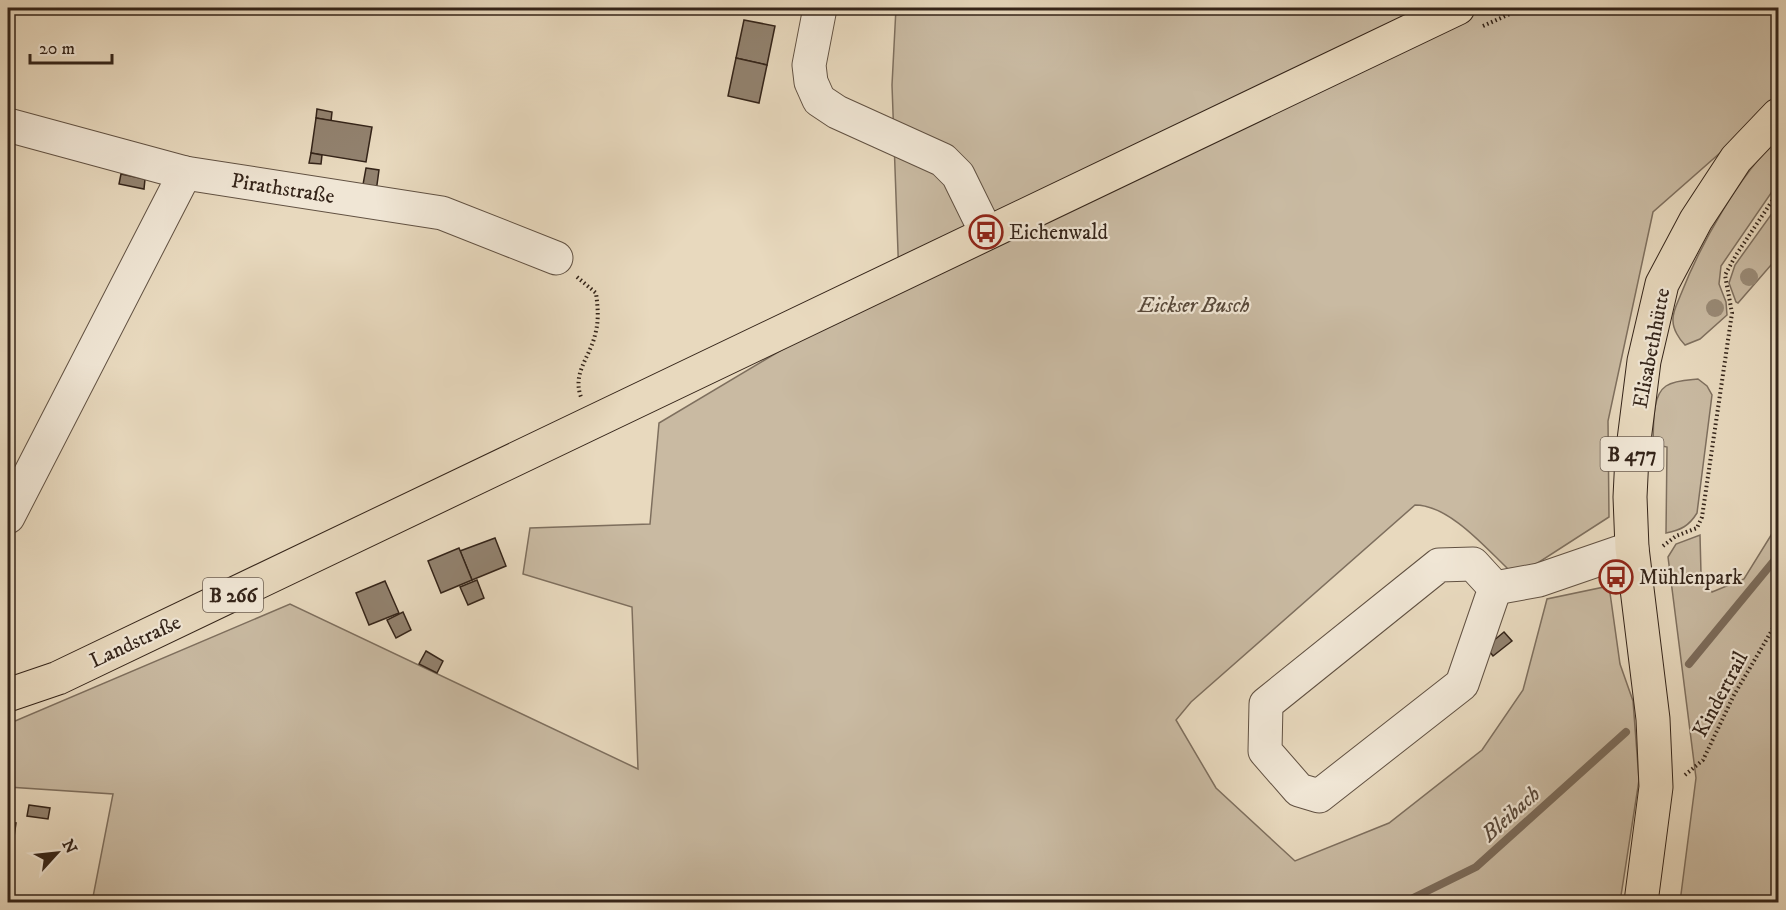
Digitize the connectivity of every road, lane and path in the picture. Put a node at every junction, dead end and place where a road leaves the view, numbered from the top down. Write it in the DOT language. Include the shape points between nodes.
graph roads {
  1 [pos="820,8"];
  2 [pos="1458,8"];
  3 [pos="1779,115"];
  4 [pos="8,125"];
  5 [pos="185,173"];
  6 [pos="1779,192"];
  7 [pos="986,232"];
  8 [pos="556,258"];
  9 [pos="591,423"];
  10 [pos="8,517"];
  11 [pos="1645,551"];
  12 [pos="1496,588"];
  13 [pos="1779,620"];
  14 [pos="8,695"];
  15 [pos="1683,777"];
  16 [pos="1641,903"];
  1 -- 7 [label="street" via="809,65 819,100 837,112 944,160 958,176"];
  2 -- 7 [label="main road, B 266"];
  3 -- 11 [label="main road, Elisabethhütte / B 477" via="1736,159 1696,220 1662,284 1644,360 1632,456 1630,497"];
  4 -- 5 [label="street, Pirathstraße"];
  5 -- 8 [label="street, Pirathstraße" via="442,213"];
  5 -- 10 [label="street"];
  6 -- 11 [label="path" via="1725,275 1732,313 1702,517 1696,528"];
  7 -- 9 [label="main road, B 266"];
  8 -- 9 [label="path" via="596,293 599,314 595,337 580,368 578,388"];
  9 -- 14 [label="main road, Landstraße / B 266" via="58,678"];
  11 -- 12 [label="street"];
  11 -- 16 [label="main road, Elisabethhütte / B 477" via="1656,787"];
  12 -- 12 [label="street" via="1473,564 1439,565 1266,704 1265,751 1299,790 1319,796 1462,684"];
  13 -- 15 [label="path, Kindertrail" via="1734,695 1702,760"];
}
